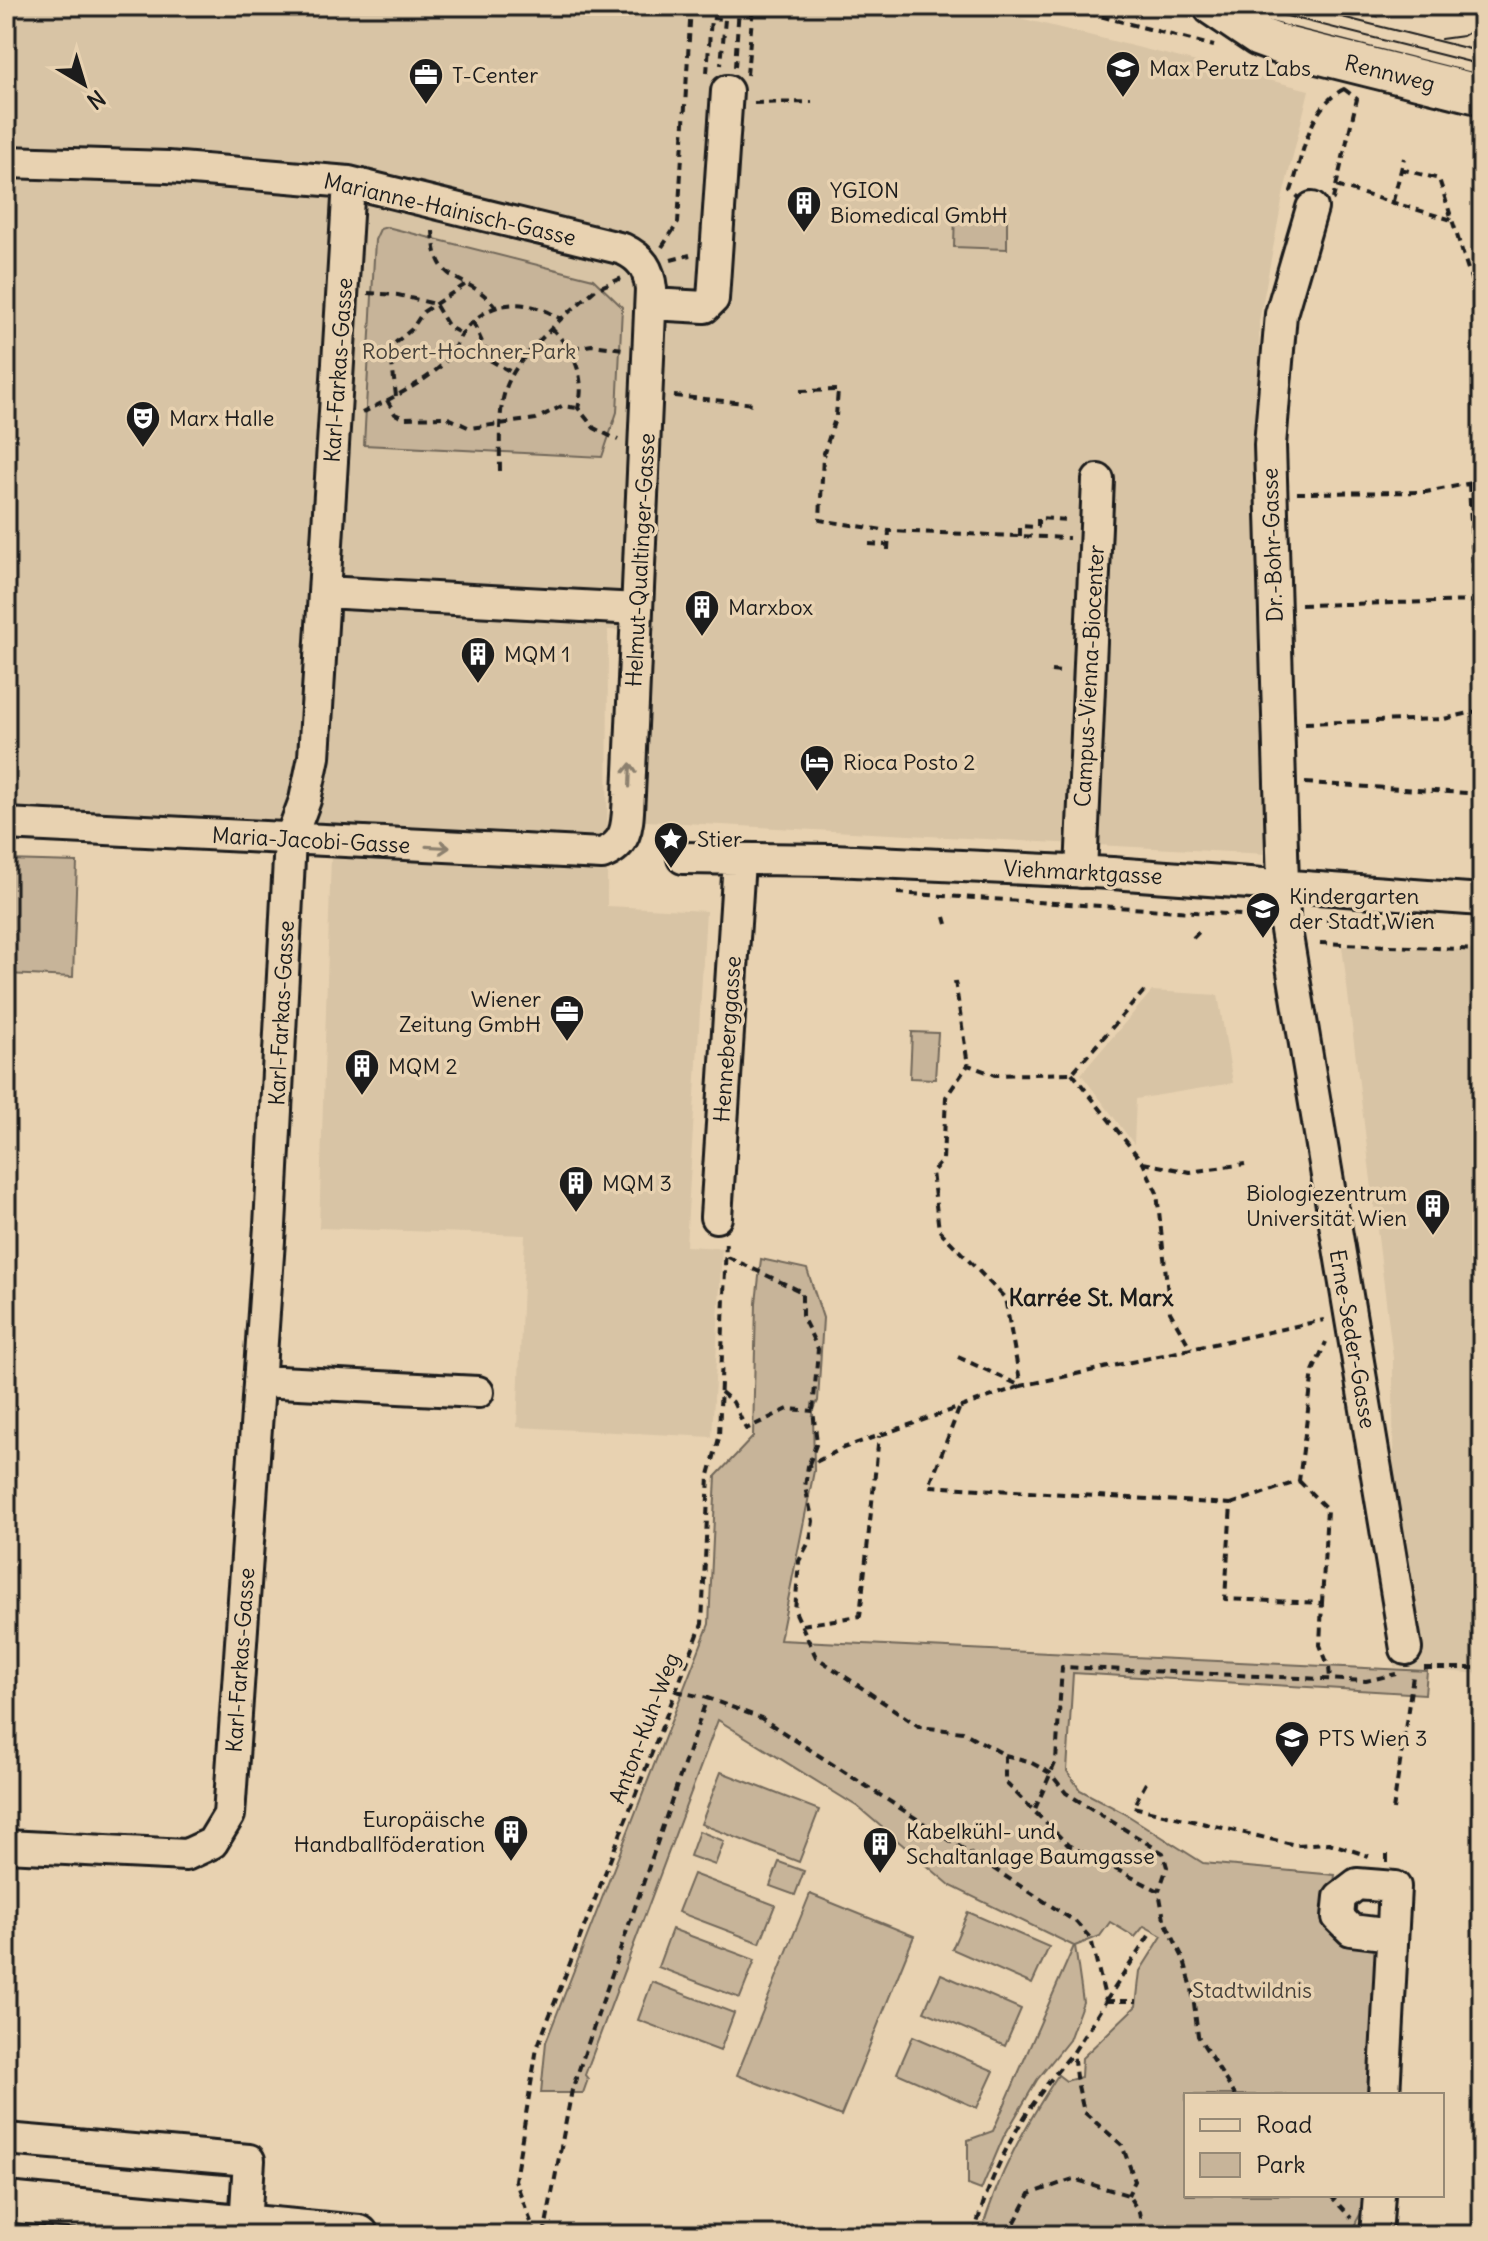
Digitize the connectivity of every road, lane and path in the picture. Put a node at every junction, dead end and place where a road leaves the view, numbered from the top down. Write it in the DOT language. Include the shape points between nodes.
graph roads {
  1 [pos="691,6"];
  2 [pos="753,6"];
  3 [pos="1213,6"];
  4 [pos="1272,6"];
  5 [pos="1394,6"];
  6 [pos="1482,32"];
  7 [pos="1482,59"];
  8 [pos="11,73"];
  9 [pos="6,82"];
  10 [pos="740,91"];
  11 [pos="1482,95"];
  12 [pos="812,102"];
  13 [pos="1404,158"];
  14 [pos="6,162"];
  15 [pos="1401,169"];
  16 [pos="349,182"];
  17 [pos="1336,186"];
  18 [pos="432,201"];
  19 [pos="1393,201"];
  20 [pos="1312,208"];
  21 [pos="1452,220"];
  22 [pos="678,223"];
  23 [pos="646,268"];
  24 [pos="466,284"];
  25 [pos="343,292"];
  26 [pos="435,304"];
  27 [pos="651,304"];
  28 [pos="495,306"];
  29 [pos="1482,313"];
  30 [pos="561,319"];
  31 [pos="472,322"];
  32 [pos="551,328"];
  33 [pos="462,334"];
  34 [pos="572,348"];
  35 [pos="511,372"];
  36 [pos="648,374"];
  37 [pos="800,391"];
  38 [pos="396,396"];
  39 [pos="387,400"];
  40 [pos="755,404"];
  41 [pos="578,408"];
  42 [pos="500,422"];
  43 [pos="334,426"];
  44 [pos="645,452"];
  45 [pos="500,471"];
  46 [pos="1098,480"];
  47 [pos="1482,481"];
  48 [pos="1469,484"];
  49 [pos="1271,493"];
  50 [pos="1096,521"];
  51 [pos="889,531"];
  52 [pos="1020,536"];
  53 [pos="1051,538"];
  54 [pos="869,544"];
  55 [pos="324,592"];
  56 [pos="1482,601"];
  57 [pos="1475,602"];
  58 [pos="1274,605"];
  59 [pos="637,609"];
  60 [pos="1480,647"];
  61 [pos="1482,673"];
  62 [pos="1482,710"];
  63 [pos="1277,723"];
  64 [pos="1278,782"];
  65 [pos="1482,794"];
  66 [pos="6,824"];
  67 [pos="290,840"];
  68 [pos="615,849"];
  69 [pos="683,858"];
  70 [pos="739,861"];
  71 [pos="1081,872"];
  72 [pos="1283,886"];
  73 [pos="890,892"];
  74 [pos="1482,900"];
  75 [pos="945,917"];
  76 [pos="1284,918"];
  77 [pos="1392,923"];
  78 [pos="947,924"];
  79 [pos="1199,932"];
  80 [pos="1193,938"];
  81 [pos="1320,943"];
  82 [pos="1482,950"];
  83 [pos="955,981"];
  84 [pos="1144,991"];
  85 [pos="968,1065"];
  86 [pos="1072,1073"];
  87 [pos="1143,1163"];
  88 [pos="1245,1164"];
  89 [pos="716,1217"];
  90 [pos="727,1257"];
  91 [pos="1342,1316"];
  92 [pos="1192,1350"];
  93 [pos="958,1357"];
  94 [pos="259,1381"];
  95 [pos="1021,1386"];
  96 [pos="478,1392"];
  97 [pos="721,1392"];
  98 [pos="959,1409"];
  99 [pos="813,1411"];
  100 [pos="879,1436"];
  101 [pos="808,1466"];
  102 [pos="1299,1481"];
  103 [pos="1231,1504"];
  104 [pos="1322,1603"];
  105 [pos="802,1625"];
  106 [pos="1410,1660"];
  107 [pos="1482,1668"];
  108 [pos="1330,1679"];
  109 [pos="676,1691"];
  110 [pos="707,1698"];
  111 [pos="1005,1755"];
  112 [pos="1050,1773"];
  113 [pos="1146,1783"];
  114 [pos="1035,1809"];
  115 [pos="1393,1810"];
  116 [pos="6,1846"];
  117 [pos="1387,1862"];
  118 [pos="1159,1891"];
  119 [pos="1152,1931"];
  120 [pos="1392,1935"];
  121 [pos="1106,2001"];
  122 [pos="1137,2001"];
  123 [pos="1073,2053"];
  124 [pos="1234,2093"];
  125 [pos="1384,2093"];
  126 [pos="6,2139"];
  127 [pos="1128,2195"];
  128 [pos="1379,2197"];
  129 [pos="6,2202"];
  130 [pos="245,2226"];
  131 [pos="359,2235"];
  132 [pos="536,2235"];
  133 [pos="544,2235"];
  134 [pos="974,2235"];
  135 [pos="1008,2235"];
  136 [pos="1143,2235"];
  137 [pos="1376,2235"];
  1 -- 22 [label="path"];
  2 -- 10 [label="path"];
  3 -- 11 [label="main road, Rennweg" via="1259,37 1281,45"];
  4 -- 7 [label="street"];
  5 -- 6 [label="main road"];
  8 -- 9 [label="path"];
  10 -- 12 [label="path"];
  10 -- 27 [label="street" via="713,299 705,307"];
  13 -- 15 [label="path"];
  14 -- 16 [label="street, Marianne-Hainisch-Gasse" via="168,167"];
  15 -- 19 [label="path"];
  15 -- 21 [label="path" via="1439,179"];
  16 -- 18 [label="street, Marianne-Hainisch-Gasse"];
  16 -- 25 [label="street, Karl-Farkas-Gasse"];
  17 -- 19 [label="path"];
  17 -- 20 [label="path" via="1333,199"];
  17 -- 20 [label="path" via="1357,99 1344,89 1331,95 1316,114 1291,191"];
  18 -- 23 [label="street, Marianne-Hainisch-Gasse" via="623,249"];
  18 -- 24 [label="path" via="436,260"];
  19 -- 21 [label="path"];
  20 -- 49 [label="street, Dr.-Bohr-Gasse" via="1281,314"];
  21 -- 29 [label="path"];
  23 -- 27 [label="street, Helmut-Qualtinger-Gasse"];
  23 -- 30 [label="path" via="596,289"];
  24 -- 26 [label="path"];
  24 -- 28 [label="path" via="482,291"];
  25 -- 26 [label="path" via="398,295"];
  25 -- 43 [label="street, Karl-Farkas-Gasse"];
  26 -- 33 [label="path" via="449,327"];
  26 -- 38 [label="path" via="390,347"];
  27 -- 36 [label="street, Helmut-Qualtinger-Gasse"];
  28 -- 30 [label="path" via="541,306"];
  28 -- 31 [label="path"];
  30 -- 32 [label="path"];
  31 -- 33 [label="path"];
  31 -- 35 [label="path" via="490,360"];
  32 -- 34 [label="path"];
  32 -- 35 [label="path"];
  33 -- 38 [label="path" via="447,362"];
  34 -- 36 [label="path" via="592,345"];
  34 -- 41 [label="path" via="582,395"];
  35 -- 42 [label="path" via="500,402"];
  36 -- 40 [label="path"];
  36 -- 44 [label="street, Helmut-Qualtinger-Gasse"];
  37 -- 51 [label="path" via="838,390 823,456 820,520"];
  38 -- 39 [label="path"];
  39 -- 42 [label="path" via="403,418 446,417 470,428"];
  39 -- 43 [label="path"];
  41 -- 42 [label="path" via="562,406 536,419"];
  41 -- 44 [label="path" via="594,428"];
  42 -- 45 [label="path"];
  43 -- 55 [label="street, Karl-Farkas-Gasse"];
  44 -- 59 [label="street, Helmut-Qualtinger-Gasse"];
  46 -- 50 [label="street, Campus-Vienna-Biocenter"];
  47 -- 48 [label="path"];
  48 -- 49 [label="path" via="1426,492"];
  48 -- 57 [label="path"];
  49 -- 58 [label="street, Dr.-Bohr-Gasse"];
  50 -- 52 [label="path" via="1038,518 1038,527 1020,526"];
  50 -- 71 [label="street, Campus-Vienna-Biocenter" via="1094,751"];
  51 -- 52 [label="path"];
  51 -- 54 [label="path" via="888,547"];
  52 -- 53 [label="path"];
  55 -- 59 [label="street"];
  55 -- 67 [label="street, Karl-Farkas-Gasse" via="311,778"];
  56 -- 57 [label="path"];
  57 -- 58 [label="path"];
  57 -- 60 [label="path"];
  58 -- 63 [label="street, Dr.-Bohr-Gasse"];
  68 -- 59 [label="street, Helmut-Qualtinger-Gasse, one-way" via="626,837"];
  60 -- 61 [label="path"];
  62 -- 63 [label="path" via="1444,719"];
  63 -- 64 [label="street, Dr.-Bohr-Gasse"];
  64 -- 65 [label="path"];
  64 -- 72 [label="street, Dr.-Bohr-Gasse"];
  66 -- 67 [label="street, Maria-Jacobi-Gasse"];
  67 -- 68 [label="street, Maria-Jacobi-Gasse, one-way" via="602,854"];
  67 -- 94 [label="street, Karl-Farkas-Gasse"];
  69 -- 70 [label="street, Viehmarktgasse"];
  70 -- 71 [label="street, Viehmarktgasse" via="833,860"];
  70 -- 89 [label="street, Henneberggasse"];
  71 -- 72 [label="street, Viehmarktgasse"];
  72 -- 74 [label="street, Viehmarktgasse"];
  72 -- 76 [label="street, Erne-Seder-Gasse"];
  73 -- 76 [label="path"];
  75 -- 78 [label="path"];
  76 -- 77 [label="path"];
  76 -- 91 [label="street, Erne-Seder-Gasse"];
  79 -- 80 [label="path"];
  81 -- 82 [label="path"];
  83 -- 85 [label="path"];
  84 -- 86 [label="path"];
  85 -- 86 [label="path" via="995,1075"];
  85 -- 95 [label="path" via="946,1097 943,1160 932,1172 939,1230 1005,1298"];
  86 -- 87 [label="path"];
  87 -- 88 [label="path" via="1190,1172"];
  87 -- 92 [label="path" via="1157,1193 1170,1312"];
  89 -- 90 [label="path, Anton-Kuh-Weg" via="728,1245"];
  90 -- 97 [label="path, Anton-Kuh-Weg"];
  90 -- 99 [label="path" via="802,1292 802,1316 818,1349"];
  91 -- 92 [label="path"];
  91 -- 102 [label="path" via="1313,1371"];
  91 -- 106 [label="street, Erne-Seder-Gasse"];
  92 -- 95 [label="path"];
  93 -- 95 [label="path"];
  94 -- 96 [label="street"];
  94 -- 116 [label="street, Karl-Farkas-Gasse" via="229,1815 212,1843 186,1855"];
  95 -- 98 [label="path"];
  97 -- 99 [label="path" via="733,1402 746,1429 788,1409"];
  97 -- 109 [label="path, Anton-Kuh-Weg" via="719,1438 709,1475 702,1624"];
  98 -- 100 [label="path"];
  98 -- 103 [label="path" via="929,1486"];
  99 -- 101 [label="path" via="817,1442"];
  100 -- 101 [label="path"];
  100 -- 105 [label="path" via="860,1616"];
  101 -- 105 [label="path" via="805,1487 813,1521 799,1561 795,1611"];
  102 -- 103 [label="path"];
  102 -- 104 [label="path" via="1327,1509"];
  103 -- 104 [label="path" via="1225,1599"];
  104 -- 108 [label="path" via="1320,1645"];
  105 -- 111 [label="path" via="816,1657 920,1727 963,1732"];
  106 -- 107 [label="path"];
  106 -- 108 [label="path" via="1366,1681"];
  106 -- 115 [label="path"];
  108 -- 112 [label="path" via="1062,1667 1056,1761"];
  109 -- 110 [label="path"];
  109 -- 132 [label="path, Anton-Kuh-Weg" via="537,2048 515,2180"];
  110 -- 121 [label="path" via="761,1718 1076,1922 1091,1939"];
  110 -- 133 [label="path" via="572,2090"];
  111 -- 112 [label="path"];
  111 -- 114 [label="path" via="1005,1782"];
  112 -- 114 [label="path"];
  112 -- 118 [label="path" via="1066,1793 1163,1853 1167,1867"];
  113 -- 117 [label="path" via="1133,1807 1296,1845 1329,1843"];
  114 -- 118 [label="path" via="1068,1845"];
  118 -- 124 [label="path" via="1164,1919 1192,1988 1198,2036"];
  119 -- 121 [label="path"];
  120 -- 125 [label="street"];
  121 -- 122 [label="path"];
  121 -- 123 [label="path"];
  123 -- 127 [label="path" via="1084,2112 1122,2145 1135,2181"];
  123 -- 134 [label="path" via="1048,2081 1006,2147"];
  126 -- 130 [label="street" via="249,2160"];
  127 -- 135 [label="path" via="1073,2179 1030,2194"];
  127 -- 136 [label="path" via="1139,2212"];
  128 -- 137 [label="street"];
  129 -- 130 [label="main road"];
  130 -- 131 [label="main road"];
}
